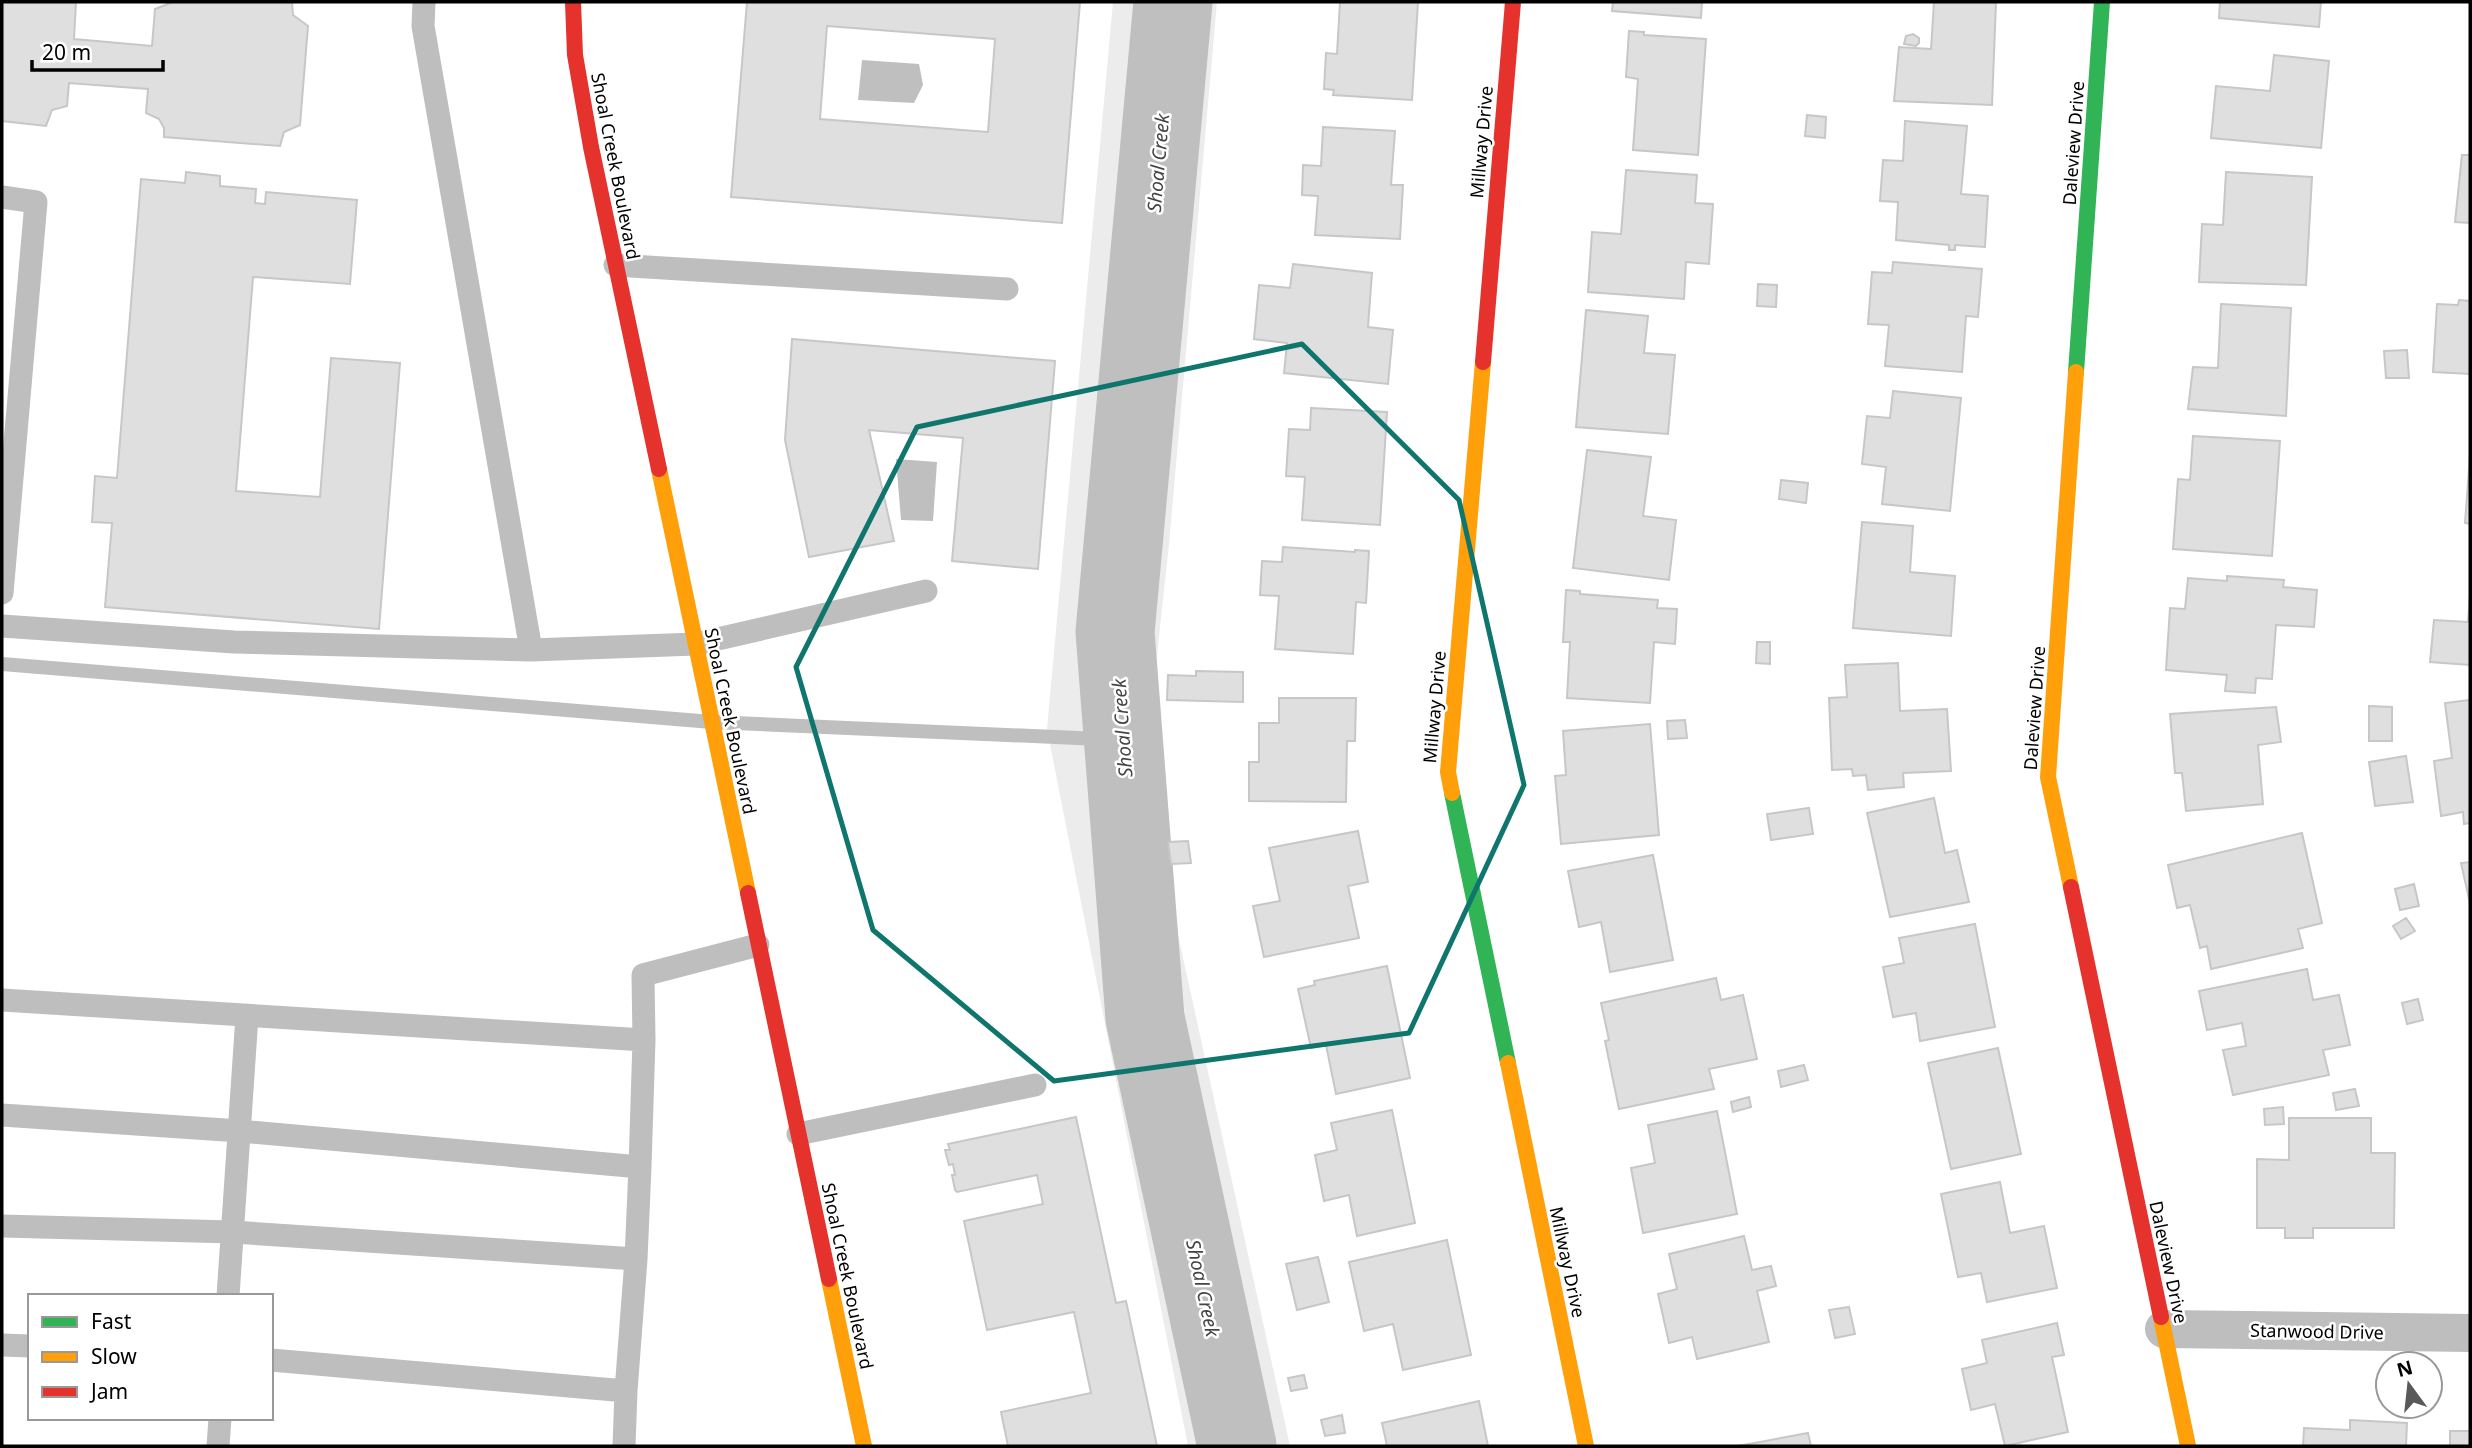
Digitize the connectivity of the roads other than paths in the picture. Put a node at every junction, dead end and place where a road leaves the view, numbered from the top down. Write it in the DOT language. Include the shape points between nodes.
graph roads {
  1 [pos="424,2"];
  2 [pos="573,2"];
  3 [pos="1513,2"];
  4 [pos="2102,2"];
  5 [pos="2,197"];
  6 [pos="615,265"];
  7 [pos="1007,289"];
  8 [pos="926,591"];
  9 [pos="2,593"];
  10 [pos="2,626"];
  11 [pos="696,644"];
  12 [pos="531,650"];
  13 [pos="758,945"];
  14 [pos="2,1000"];
  15 [pos="247,1016"];
  16 [pos="644,1040"];
  17 [pos="1035,1085"];
  18 [pos="2,1115"];
  19 [pos="240,1131"];
  20 [pos="798,1134"];
  21 [pos="640,1167"];
  22 [pos="2,1226"];
  23 [pos="233,1232"];
  24 [pos="636,1259"];
  25 [pos="228,1294"];
  26 [pos="2164,1329"];
  27 [pos="2470,1333"];
  28 [pos="2,1345"];
  29 [pos="28,1346"];
  30 [pos="273,1360"];
  31 [pos="626,1391"];
  32 [pos="220,1420"];
  33 [pos="218,1446"];
  34 [pos="624,1446"];
  35 [pos="864,1446"];
  36 [pos="1586,1446"];
  37 [pos="2188,1446"];
  1 -- 12 [label="lane" via="423,26"];
  2 -- 6 [label="street, Shoal Creek Boulevard" via="575,55"];
  3 -- 36 [label="street, Millway Drive" via="1448,772"];
  4 -- 26 [label="street, Daleview Drive" via="2048,777"];
  5 -- 9 [label="lane" via="36,202"];
  6 -- 7 [label="lane"];
  6 -- 11 [label="street, Shoal Creek Boulevard"];
  8 -- 11 [label="lane"];
  10 -- 12 [label="lane" via="234,642"];
  11 -- 12 [label="lane"];
  11 -- 13 [label="street, Shoal Creek Boulevard"];
  13 -- 16 [label="lane" via="643,975"];
  13 -- 20 [label="street, Shoal Creek Boulevard"];
  14 -- 15 [label="lane"];
  15 -- 16 [label="lane"];
  15 -- 19 [label="lane"];
  16 -- 21 [label="lane"];
  17 -- 20 [label="lane"];
  18 -- 19 [label="lane"];
  19 -- 21 [label="lane"];
  19 -- 23 [label="lane"];
  20 -- 35 [label="street, Shoal Creek Boulevard"];
  21 -- 24 [label="lane"];
  22 -- 23 [label="lane"];
  23 -- 24 [label="lane"];
  23 -- 25 [label="lane"];
  24 -- 31 [label="lane"];
  26 -- 27 [label="street, Stanwood Drive"];
  26 -- 37 [label="street, Daleview Drive"];
  28 -- 29 [label="lane"];
  30 -- 31 [label="lane"];
  31 -- 34 [label="lane"];
  32 -- 33 [label="lane"];
}
